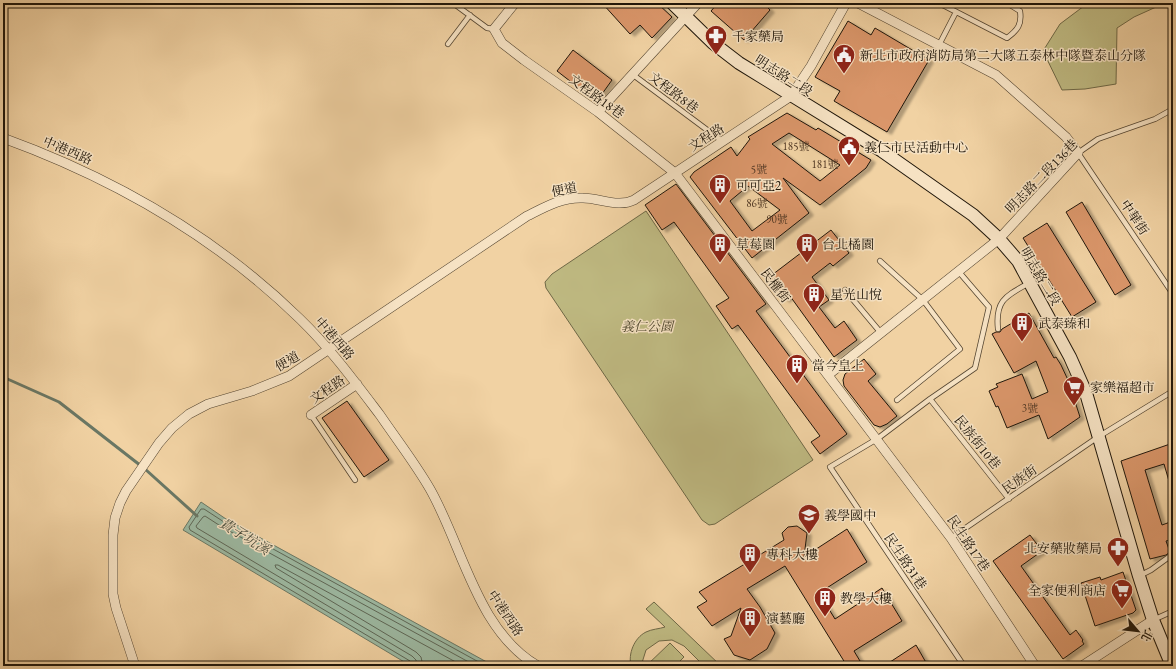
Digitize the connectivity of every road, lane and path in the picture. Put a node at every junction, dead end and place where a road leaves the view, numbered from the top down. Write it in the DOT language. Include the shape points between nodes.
graph roads {
  1 [pos="453,3"];
  2 [pos="515,3"];
  3 [pos="672,3"];
  4 [pos="698,3"];
  5 [pos="846,3"];
  6 [pos="858,3"];
  7 [pos="939,3"];
  8 [pos="1007,3"];
  9 [pos="956,12"];
  10 [pos="470,15"];
  11 [pos="685,16"];
  12 [pos="494,29"];
  13 [pos="448,44"];
  14 [pos="939,45"];
  15 [pos="632,74"];
  16 [pos="791,96"];
  17 [pos="1173,109"];
  18 [pos="598,112"];
  19 [pos="3,138"];
  20 [pos="722,142"];
  21 [pos="1078,153"];
  22 [pos="675,173"];
  23 [pos="634,200"];
  24 [pos="999,239"];
  25 [pos="880,261"];
  26 [pos="958,272"];
  27 [pos="1030,282"];
  28 [pos="845,290"];
  29 [pos="1173,294"];
  30 [pos="923,300"];
  31 [pos="998,329"];
  32 [pos="882,333"];
  33 [pos="329,350"];
  34 [pos="828,374"];
  35 [pos="357,384"];
  36 [pos="1173,391"];
  37 [pos="930,399"];
  38 [pos="897,400"];
  39 [pos="311,415"];
  40 [pos="1098,437"];
  41 [pos="877,439"];
  42 [pos="355,480"];
  43 [pos="1009,499"];
  44 [pos="952,538"];
  45 [pos="1173,554"];
  46 [pos="1139,576"];
  47 [pos="1173,611"];
  48 [pos="1153,620"];
  49 [pos="135,666"];
  50 [pos="538,666"];
  51 [pos="964,666"];
  52 [pos="1035,666"];
  53 [pos="1082,666"];
  54 [pos="1172,666"];
  1 -- 10 [label="lane"];
  2 -- 12 [label="street"];
  3 -- 11 [label="main road, 明志路二段"];
  4 -- 11 [label="street"];
  5 -- 16 [label="street"];
  6 -- 14 [label="street"];
  7 -- 9 [label="lane"];
  8 -- 9 [label="lane" via="1020,11 1021,20 1016,32 1007,38"];
  9 -- 14 [label="lane"];
  10 -- 12 [label="lane" via="487,28"];
  10 -- 13 [label="lane"];
  11 -- 15 [label="street"];
  11 -- 16 [label="main road, 明志路二段" via="739,63"];
  12 -- 18 [label="street, 文程路18巷" via="502,43"];
  14 -- 21 [label="street" via="996,75 1066,137"];
  15 -- 18 [label="street"];
  15 -- 20 [label="lane, 文程路8巷"];
  16 -- 20 [label="street, 文程路"];
  16 -- 24 [label="main road, 明志路二段" via="882,151 930,184"];
  17 -- 21 [label="lane, 明志路二段136巷" via="1155,119 1098,139"];
  18 -- 22 [label="street, 文程路18巷"];
  19 -- 33 [label="street, 中港西路" via="88,172 169,217 210,244 275,295"];
  20 -- 22 [label="street, 文程路"];
  21 -- 24 [label="street, 明志路二段136巷"];
  21 -- 29 [label="lane, 中華街"];
  22 -- 23 [label="street, 文程路"];
  22 -- 34 [label="street, 民權街"];
  23 -- 33 [label="street, 便道" via="620,204 582,198 566,199 548,205"];
  24 -- 26 [label="street"];
  24 -- 27 [label="main road, 明志路二段" via="1018,261"];
  25 -- 30 [label="lane"];
  26 -- 30 [label="street"];
  26 -- 37 [label="lane" via="989,307 975,368"];
  27 -- 31 [label="lane" via="1006,297 999,308"];
  27 -- 40 [label="main road, 明志路二段" via="1083,386"];
  28 -- 32 [label="lane"];
  30 -- 32 [label="street"];
  30 -- 38 [label="lane" via="960,349"];
  32 -- 34 [label="street"];
  33 -- 35 [label="street, 中港西路"];
  33 -- 49 [label="street, 便道" via="289,376 252,391 208,404 189,414 172,428 126,491 114,524 113,594"];
  34 -- 41 [label="street, 民權街"];
  35 -- 39 [label="street, 文程路"];
  35 -- 50 [label="street, 中港西路" via="432,492 486,610 507,640"];
  36 -- 40 [label="lane"];
  37 -- 41 [label="lane"];
  37 -- 43 [label="lane, 民族街10巷"];
  39 -- 42 [label="lane"];
  40 -- 43 [label="lane, 民族街"];
  40 -- 46 [label="main road, 明志路二段"];
  41 -- 44 [label="street, 民生路17巷"];
  41 -- 51 [label="lane, 民生路31巷" via="830,468"];
  43 -- 44 [label="lane, 民族街"];
  44 -- 52 [label="street, 民生路17巷"];
  45 -- 46 [label="lane"];
  46 -- 48 [label="main road, 明志路二段"];
  47 -- 48 [label="lane"];
  48 -- 53 [label="street"];
  48 -- 54 [label="main road, 明志路二段"];
}
